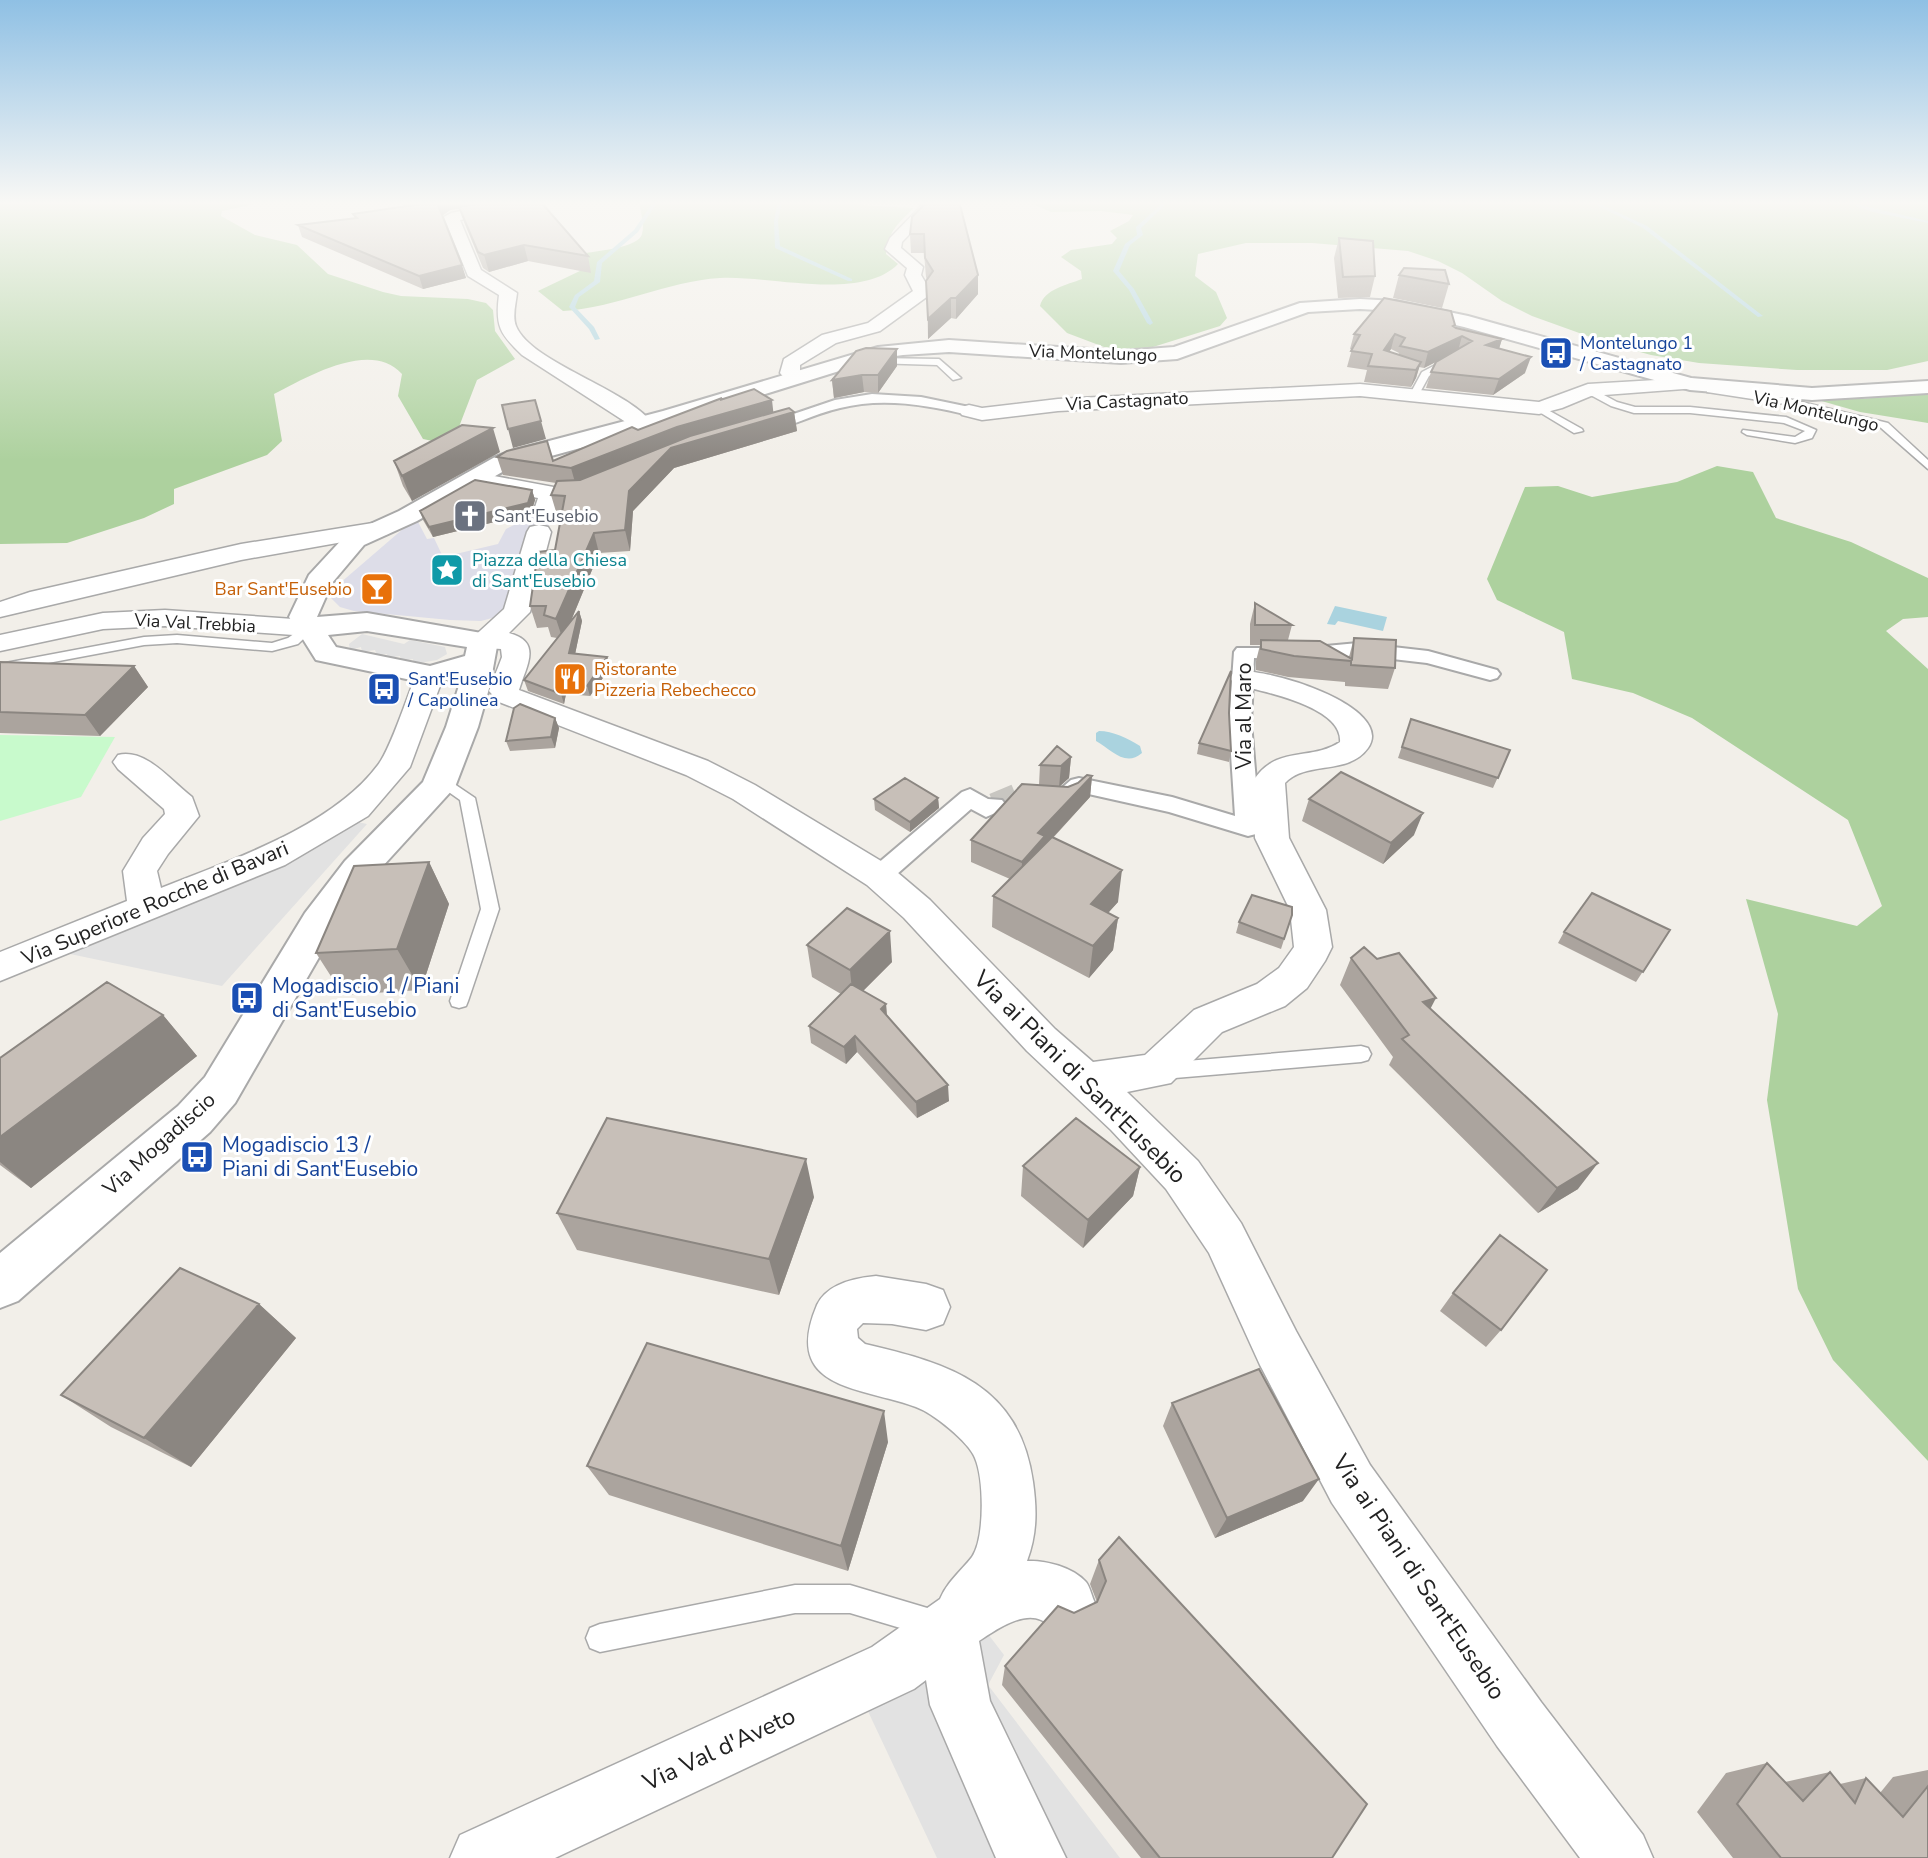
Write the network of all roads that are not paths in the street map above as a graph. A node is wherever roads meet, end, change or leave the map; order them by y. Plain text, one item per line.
1 (499, 288) edge
2 (920, 288) edge
3 (1460, 356) edge
4 (856, 360) junction
5 (1412, 371) edge
6 (1425, 374) junction
7 (795, 378) junction
8 (956, 378) dead end
9 (1690, 384) junction
10 (1928, 387) edge
11 (1588, 390) junction
12 (1414, 396) junction
13 (1539, 408) junction
14 (969, 411) joint
15 (642, 424) junction
16 (1578, 431) dead end
17 (1747, 432) dead end
18 (745, 435) edge
19 (1928, 466) edge
20 (473, 479) junction
21 (379, 529) junction
22 (315, 594) junction
23 (3, 610) dead end
24 (368, 622) junction
25 (308, 628) junction
26 (0, 643) edge
27 (480, 658) junction
28 (0, 668) edge
29 (1490, 674) dead end
30 (430, 675) junction
31 (1244, 678) junction
32 (129, 762) dead end
33 (441, 780) junction
34 (1041, 796) tunnel mouth
35 (994, 805) tunnel mouth
36 (879, 876) junction
37 (146, 907) junction
38 (0, 967) edge
39 (459, 1001) dead end
40 (1361, 1054) dead end
41 (1156, 1071) junction
42 (1086, 1080) junction
43 (0, 1284) edge
44 (926, 1307) dead end
45 (1066, 1603) dead end
46 (948, 1628) junction
47 (600, 1638) dead end
48 (483, 1858) edge
49 (1033, 1858) edge
50 (1620, 1858) edge

1 - 15 street
2 - 7 street
3 - 6 lane
4 - 7 street, Via Montelungo
4 - 8 lane, Via Montelungo
4 - 9 street, Via Montelungo
5 - 6 lane
6 - 12 lane
7 - 15 street, Via Montelungo
9 - 10 street, Via Montelungo
9 - 11 street, Via Castagnato
9 - 19 lane, Via Montelungo
11 - 13 street, Via Castagnato
11 - 17 lane
12 - 13 street, Via Castagnato
12 - 14 street, Via Castagnato
13 - 16 lane
14 - 18 street, Via Castagnato
15 - 20 street, Via Montelungo
20 - 21 street
20 - 27 street
21 - 22 street
21 - 23 street
22 - 24 street
22 - 25 street
24 - 25 street
24 - 27 street
25 - 26 street, Via Val Trebbia
25 - 28 lane
25 - 30 street
27 - 30 street
27 - 33 street, Via Mogadiscio
27 - 36 street, Via ai Piani di Sant'Eusebio
29 - 31 street, Via al Maro
30 - 37 street, Via Superiore Rocche di Bavari
31 - 34 street, Via al Maro
31 - 41 street
32 - 37 street
33 - 39 lane
33 - 43 street, Via Mogadiscio
35 - 36 street
36 - 42 street, Via ai Piani di Sant'Eusebio
37 - 38 street, Via Superiore Rocche di Bavari
40 - 41 lane
41 - 42 street
42 - 50 street, Via ai Piani di Sant'Eusebio
44 - 46 street, Via Val d'Aveto
45 - 46 street, Via Val d'Aveto
46 - 47 lane
46 - 48 street, Via Val d'Aveto
46 - 49 street

